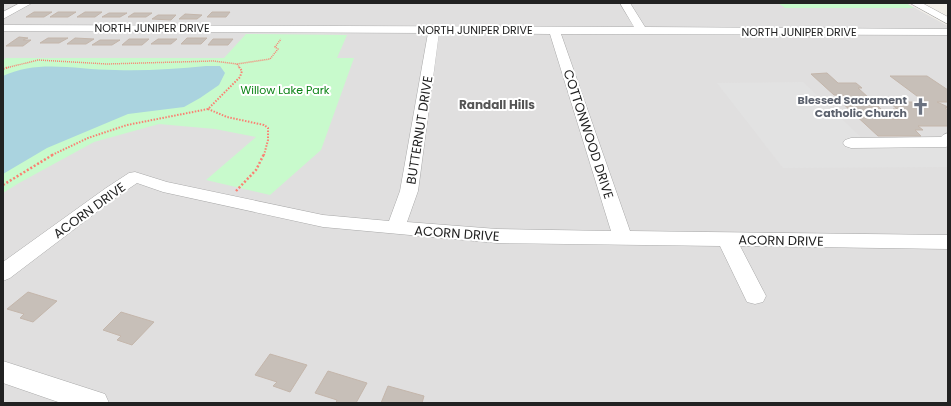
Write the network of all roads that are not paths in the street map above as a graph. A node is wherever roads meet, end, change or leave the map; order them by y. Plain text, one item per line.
1 (27, 3) edge
2 (625, 3) edge
3 (915, 3) edge
4 (933, 3) edge
5 (948, 11) edge
6 (3, 16) edge
7 (948, 21) edge
8 (3, 28) edge
9 (434, 30) junction
10 (555, 31) junction
11 (642, 31) junction
12 (948, 32) edge
13 (948, 138) edge
14 (851, 143) dead end
15 (396, 228) junction
16 (623, 238) junction
17 (728, 239) junction
18 (948, 242) edge
19 (3, 273) edge
20 (755, 296) dead end
21 (3, 372) edge
22 (96, 403) edge

1 - 6 street
2 - 11 street
3 - 7 street
4 - 5 street
8 - 9 street, NORTH JUNIPER DRIVE
9 - 10 street, NORTH JUNIPER DRIVE
9 - 15 street, BUTTERNUT DRIVE
10 - 11 street, NORTH JUNIPER DRIVE
10 - 16 street, COTTONWOOD DRIVE
11 - 12 street, NORTH JUNIPER DRIVE
13 - 14 street
15 - 16 street, ACORN DRIVE
15 - 19 street, ACORN DRIVE
16 - 17 street, ACORN DRIVE
17 - 18 street, ACORN DRIVE
17 - 20 street
21 - 22 street

